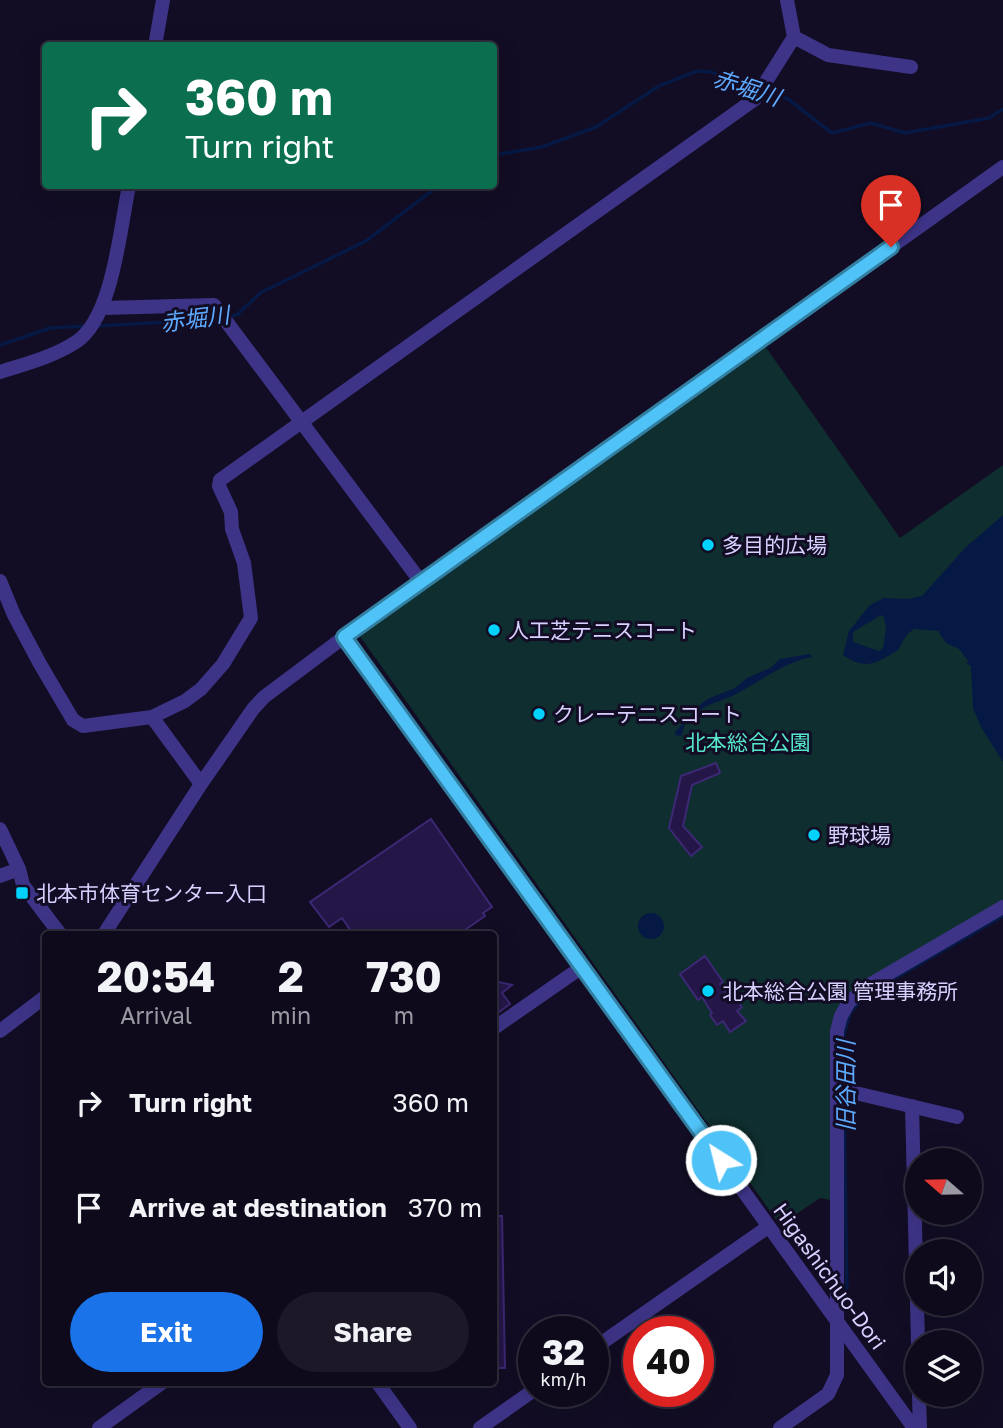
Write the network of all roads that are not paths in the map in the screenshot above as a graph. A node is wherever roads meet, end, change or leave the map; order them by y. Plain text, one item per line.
1 (163, 0) edge
2 (787, 0) edge
3 (794, 37) junction
4 (156, 42) edge
5 (911, 67) dead end
6 (1003, 167) edge
7 (128, 189) edge
8 (103, 308) junction
9 (0, 372) edge
10 (301, 422) junction
11 (0, 581) edge
12 (421, 582) junction
13 (344, 637) junction
14 (152, 717) junction
15 (201, 784) junction
16 (0, 829) edge
17 (19, 869) junction
18 (0, 876) edge
19 (1003, 908) edge
20 (58, 931) edge
21 (106, 931) edge
22 (582, 967) junction
23 (42, 999) edge
24 (497, 1026) edge
25 (0, 1031) edge
26 (837, 1091) junction
27 (912, 1105) junction
28 (957, 1117) dead end
29 (768, 1227) junction
30 (838, 1323) junction
31 (918, 1330) edge
32 (609, 1338) edge
33 (157, 1386) edge
34 (380, 1386) edge
35 (518, 1401) edge
36 (919, 1407) edge
37 (99, 1428) edge
38 (410, 1428) edge
39 (480, 1428) edge
40 (779, 1428) edge
41 (914, 1428) edge
42 (920, 1428) edge

1 - 4 street
2 - 3 street
3 - 5 street
3 - 10 street
6 - 12 street
7 - 8 street
8 - 9 street
8 - 10 street
10 - 12 street
10 - 14 street
11 - 14 street
12 - 13 street
13 - 15 street
13 - 22 street, Higashichuo-Dori
14 - 15 street
15 - 21 street
16 - 17 street
17 - 18 street
17 - 20 street
19 - 26 street
22 - 24 street
22 - 29 street, Higashichuo-Dori
23 - 25 street
26 - 27 street
26 - 30 street
27 - 28 street
27 - 31 street
29 - 30 street, Higashichuo-Dori
29 - 32 street
30 - 40 street
30 - 41 street, Higashichuo-Dori
33 - 37 street
34 - 38 street
35 - 39 street
36 - 42 street

